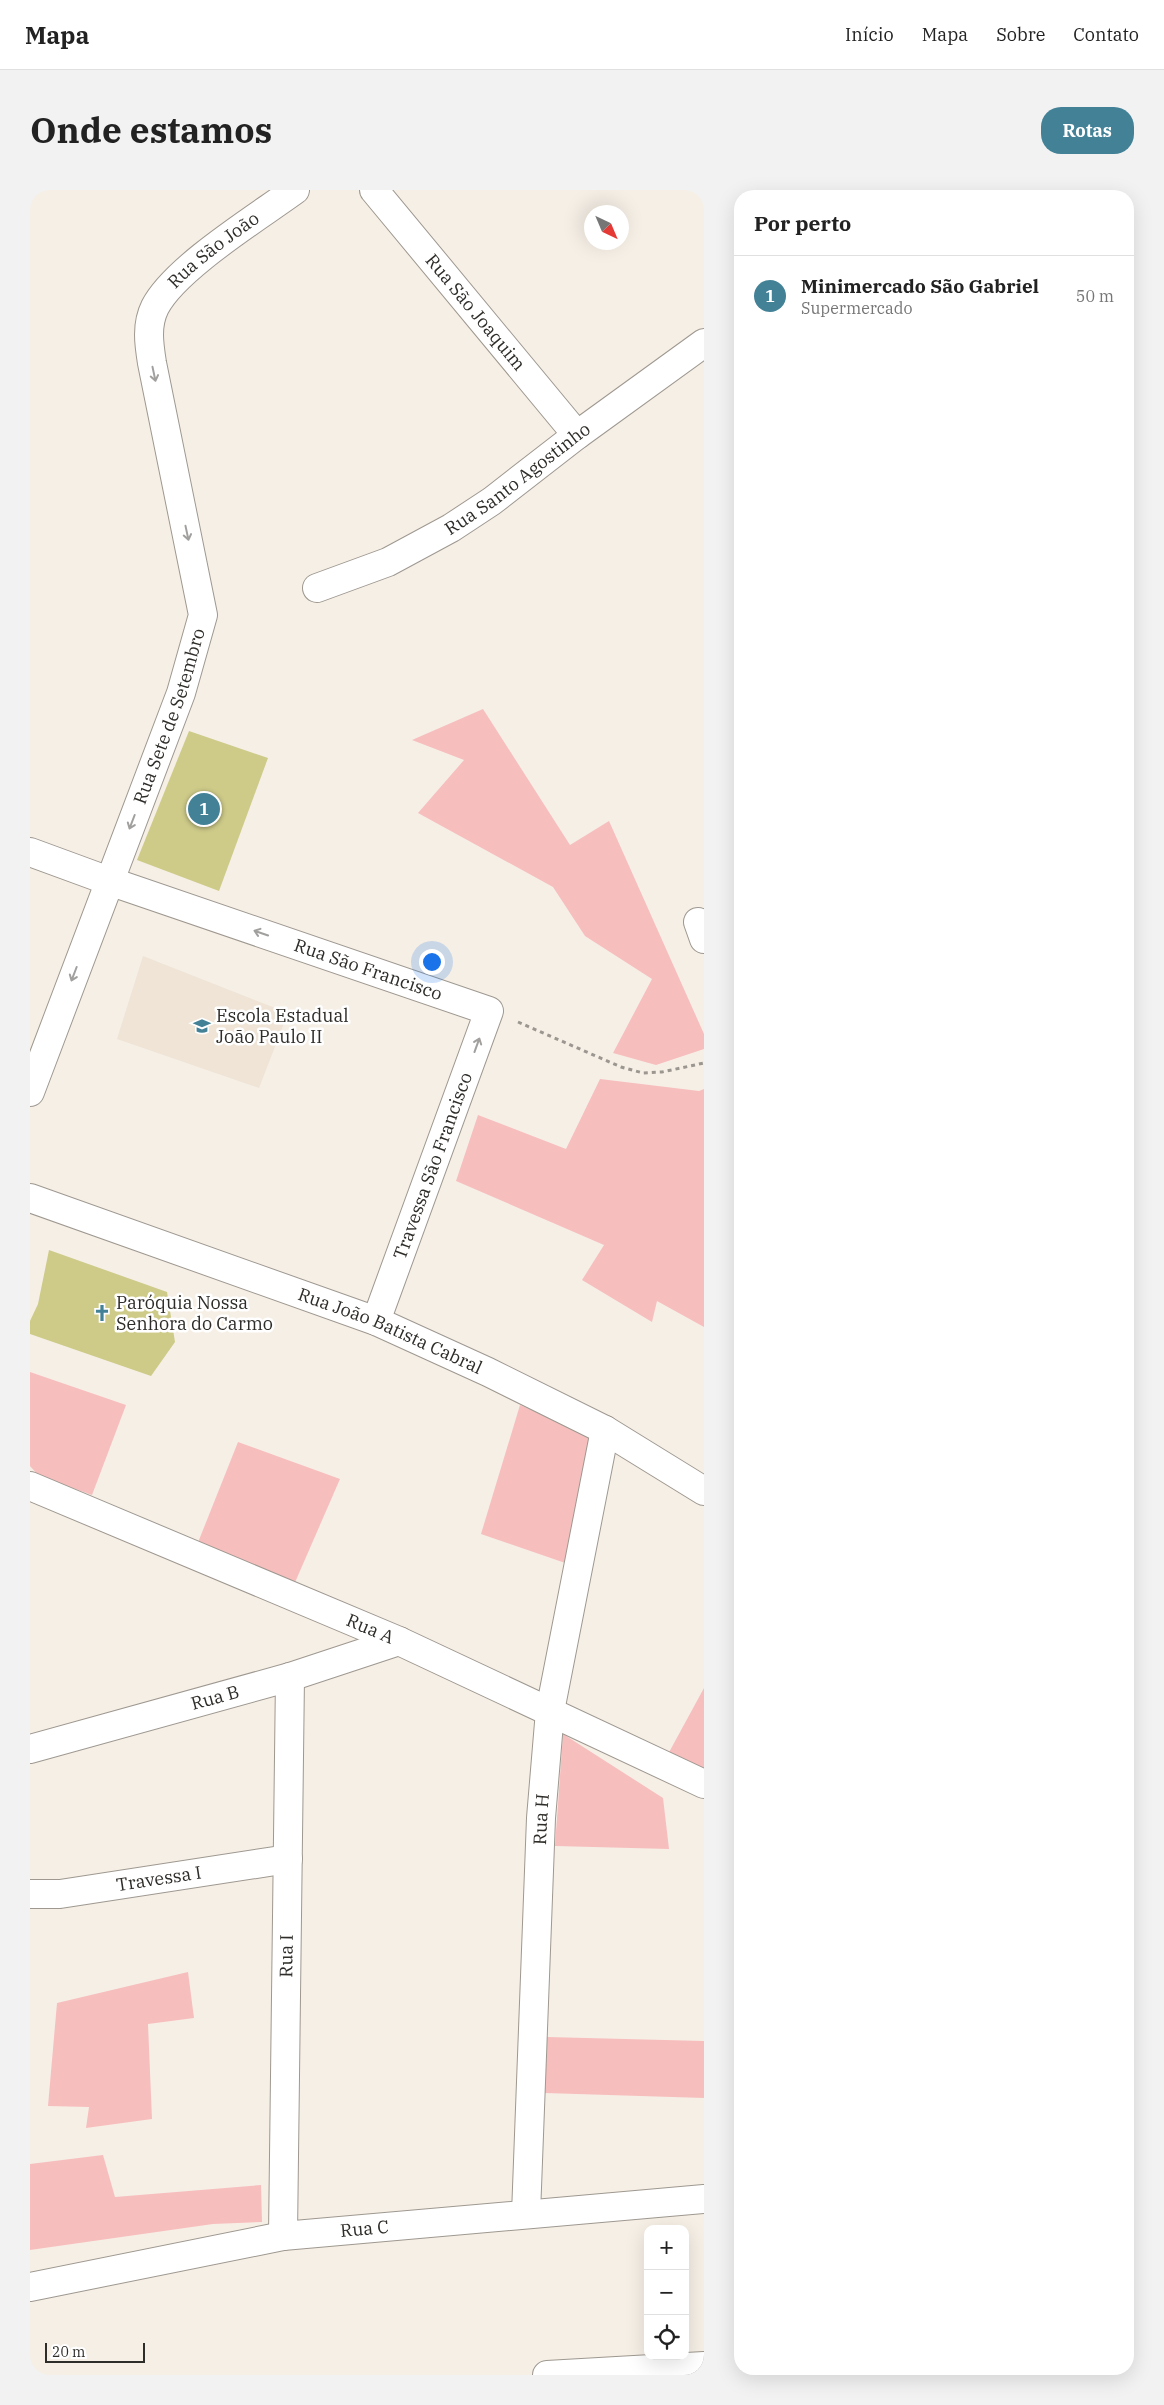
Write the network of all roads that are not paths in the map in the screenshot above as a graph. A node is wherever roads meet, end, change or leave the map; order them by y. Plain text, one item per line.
1 (295, 190) edge
2 (374, 190) edge
3 (149, 326) joint
4 (704, 343) edge
5 (577, 435) junction
6 (318, 588) dead end
7 (30, 852) edge
8 (109, 881) junction
9 (489, 1011) joint
10 (30, 1092) edge
11 (30, 1198) edge
12 (376, 1321) junction
13 (605, 1430) junction
14 (30, 1486) edge
15 (704, 1491) edge
16 (400, 1641) junction
17 (290, 1677) junction
18 (550, 1711) junction
19 (30, 1749) edge
20 (704, 1784) edge
21 (288, 1859) junction
22 (30, 1894) edge
23 (704, 2199) edge
24 (526, 2214) junction
25 (283, 2236) junction
26 (30, 2287) edge
27 (690, 2370) edge
28 (547, 2375) edge

1 - 3 street, Rua São João
2 - 5 street, Rua São Joaquim
3 -> 8 street, Rua Sete de Setembro
4 - 5 street, Rua Santo Agostinho
5 - 6 street, Rua Santo Agostinho
7 - 8 street, Rua São Francisco
9 -> 8 street, Rua São Francisco
8 -> 10 street, Rua Sete de Setembro
12 -> 9 street, Travessa São Francisco
11 - 12 street, Rua João Batista Cabral
12 - 13 street, Rua João Batista Cabral
13 - 15 street, Rua João Batista Cabral
13 - 18 street, Rua H
14 - 16 street, Rua A
16 - 17 street, Rua B
16 - 18 street, Rua A
17 - 19 street, Rua B
17 - 21 street, Rua I
18 - 20 street, Rua A
18 - 24 street, Rua H
21 - 22 street, Travessa I
21 - 25 street, Rua I
23 - 24 street, Rua C
24 - 25 street, Rua C
25 - 26 street, Rua C
27 - 28 street

